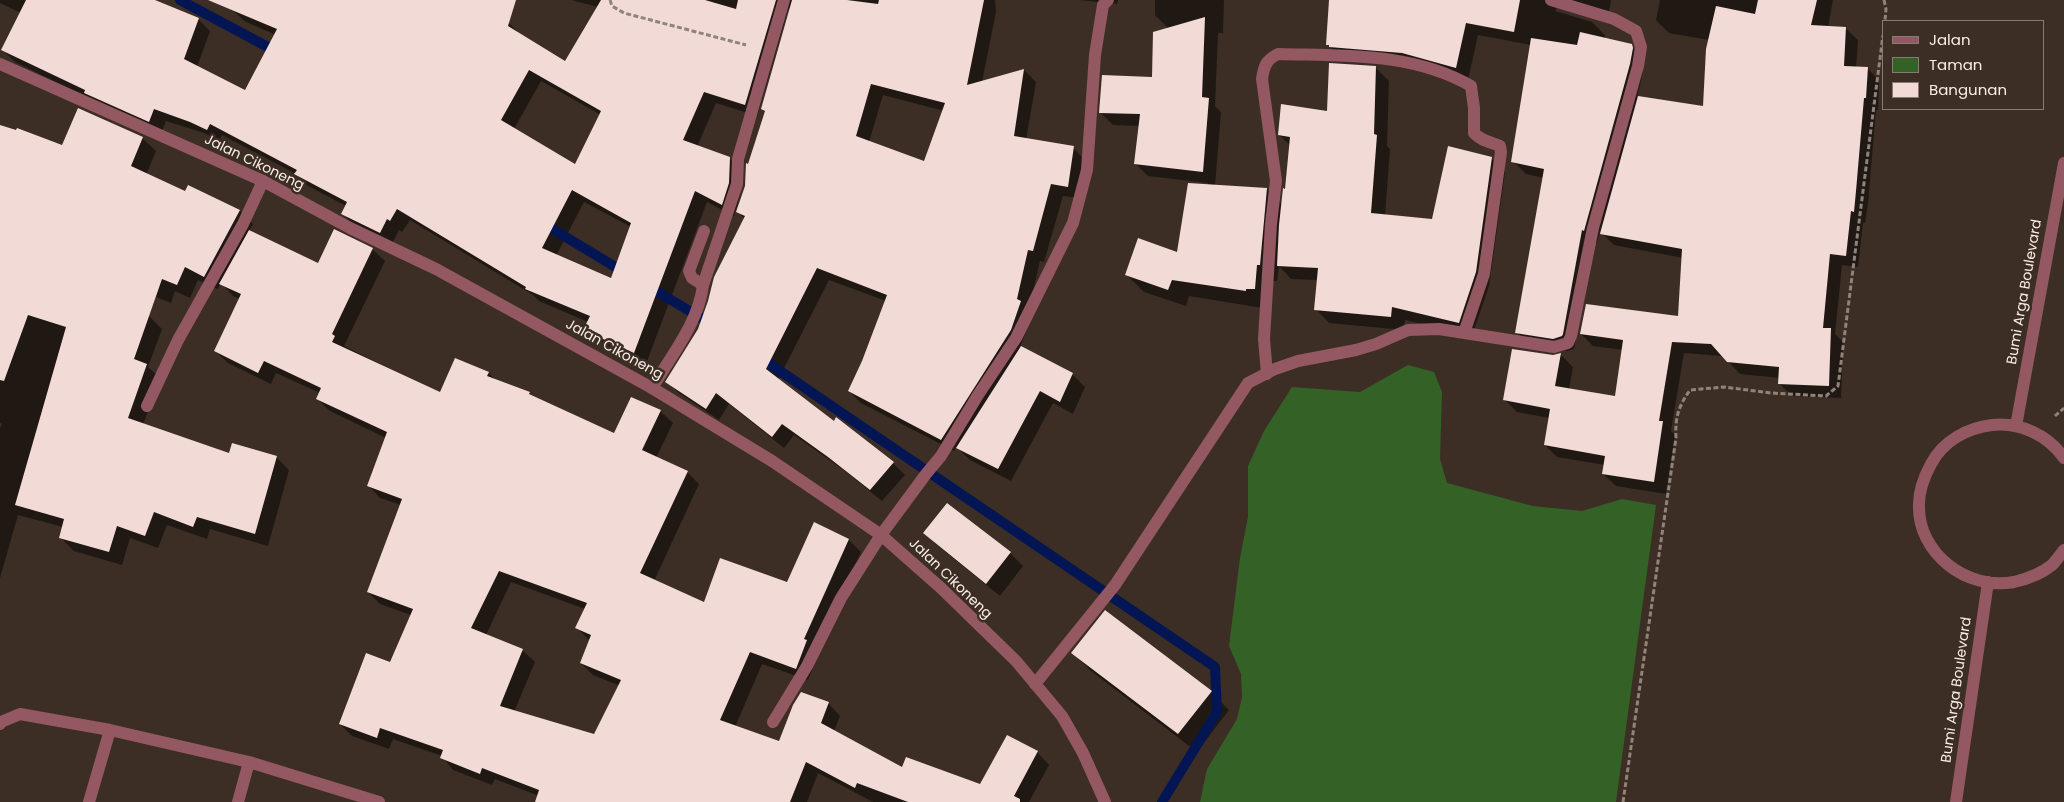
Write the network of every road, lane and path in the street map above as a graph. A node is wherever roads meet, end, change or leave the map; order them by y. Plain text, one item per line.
1 (610, 0) edge
2 (784, 0) edge
3 (1108, 0) edge
4 (1551, 0) edge
5 (1884, 0) edge
6 (1885, 20) edge
7 (1882, 43) edge
8 (769, 51) junction
9 (0, 64) edge
10 (2064, 162) edge
11 (263, 181) junction
12 (704, 231) dead end
13 (703, 285) junction
14 (1464, 333) junction
15 (1266, 374) junction
16 (652, 388) junction
17 (147, 406) dead end
18 (2016, 426) junction
19 (2064, 458) edge
20 (881, 535) junction
21 (2064, 550) edge
22 (1988, 582) junction
23 (1035, 684) junction
24 (773, 722) dead end
25 (0, 724) edge
26 (110, 730) junction
27 (249, 762) junction
28 (374, 801) edge
29 (90, 802) edge
30 (238, 802) edge
31 (1105, 802) edge
32 (1623, 802) edge
33 (1956, 802) edge

1 - 8 path
2 - 8 street
3 - 20 street
4 - 14 street
5 - 6 path
7 - 32 path
8 - 13 street
9 - 11 street, Jalan Cikoneng
10 - 18 street, Bumi Arga Boulevard
11 - 16 street, Jalan Cikoneng
11 - 17 street
12 - 13 street
13 - 16 street
14 - 15 street
14 - 15 street
15 - 23 street
16 - 20 street, Jalan Cikoneng
18 - 19 street
18 - 22 street
20 - 23 street, Jalan Cikoneng
20 - 24 street
21 - 22 street
22 - 33 street, Bumi Arga Boulevard
23 - 31 street, Jalan Cikoneng
25 - 26 street
26 - 27 street
26 - 29 street
27 - 28 street
27 - 30 street

